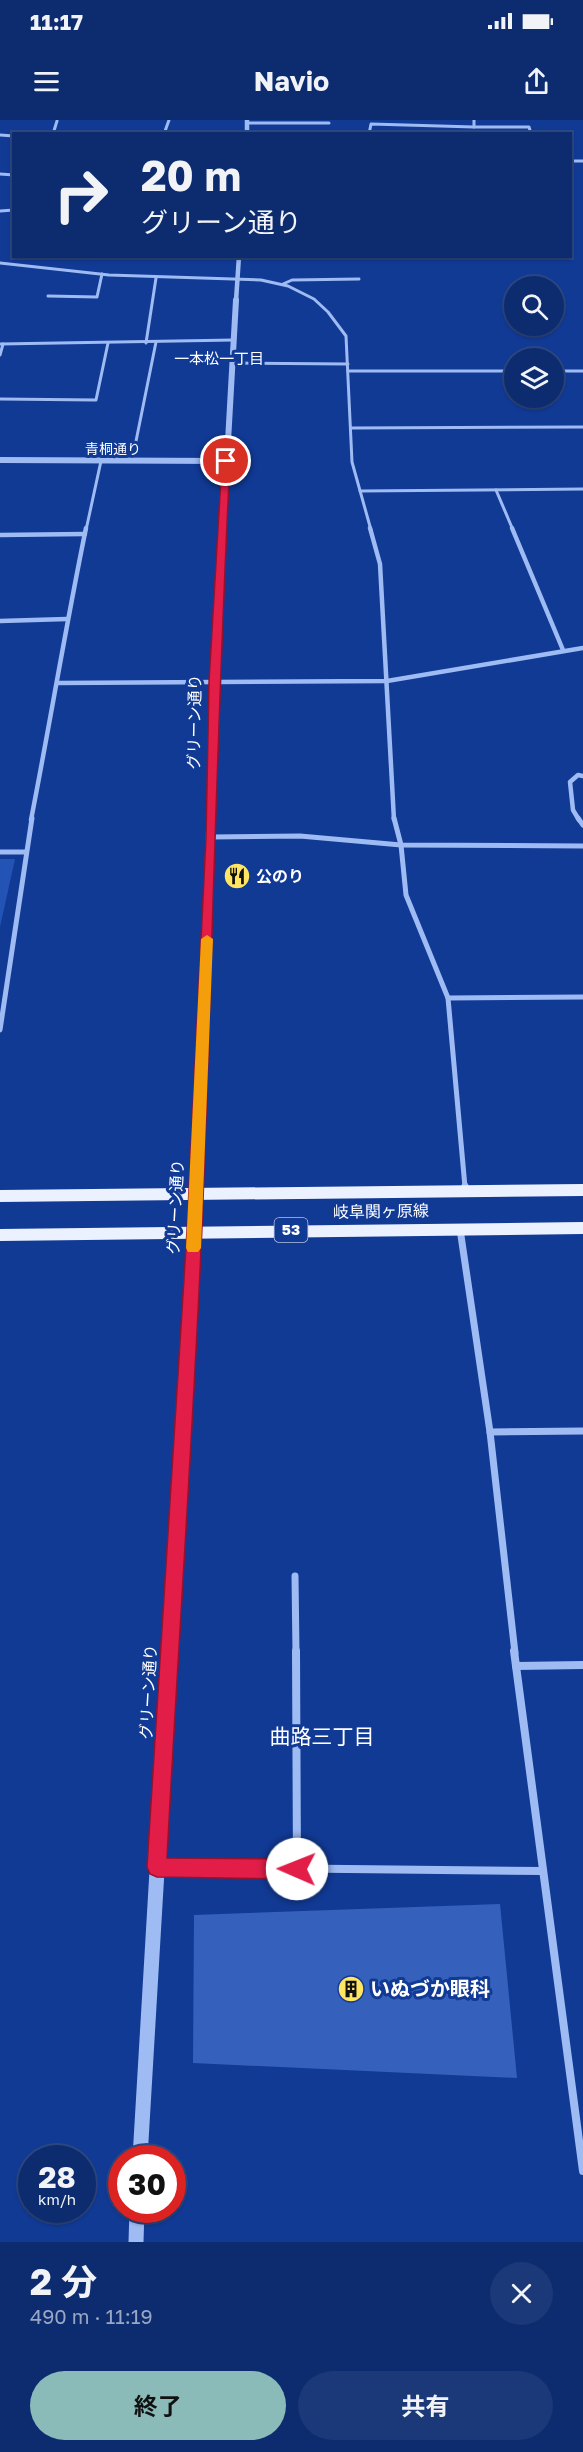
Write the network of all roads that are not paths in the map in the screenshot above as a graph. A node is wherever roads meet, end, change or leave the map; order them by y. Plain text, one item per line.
1 (474, 120) edge
2 (57, 122) dead end
3 (247, 122) edge
4 (329, 123) dead end
5 (474, 127) junction
6 (54, 132) edge
7 (369, 132) edge
8 (530, 132) edge
9 (240, 258) edge
10 (0, 263) edge
11 (102, 274) junction
12 (156, 278) junction
13 (238, 279) junction
14 (359, 279) dead end
15 (282, 285) junction
16 (48, 296) dead end
17 (234, 340) junction
18 (156, 342) junction
19 (108, 343) junction
20 (146, 343) junction
21 (2, 344) edge
22 (0, 355) edge
23 (233, 363) junction
24 (348, 364) junction
25 (348, 371) junction
26 (504, 371) edge
27 (564, 371) edge
28 (583, 371) edge
29 (0, 399) edge
30 (583, 427) edge
31 (351, 428) junction
32 (0, 460) edge
33 (101, 460) junction
34 (132, 461) junction
35 (226, 461) junction
36 (583, 489) edge
37 (496, 490) junction
38 (360, 491) junction
39 (0, 534) edge
40 (85, 534) junction
41 (66, 620) junction
42 (0, 621) edge
43 (583, 648) edge
44 (563, 650) junction
45 (387, 681) junction
46 (214, 682) junction
47 (58, 683) junction
48 (583, 776) edge
49 (583, 825) edge
50 (211, 837) junction
51 (401, 845) junction
52 (583, 846) edge
53 (0, 852) edge
54 (25, 852) junction
55 (583, 997) edge
56 (448, 998) junction
57 (0, 1030) edge
58 (465, 1190) junction
59 (583, 1190) edge
60 (196, 1192) junction
61 (0, 1196) edge
62 (460, 1228) junction
63 (583, 1228) edge
64 (194, 1231) junction
65 (0, 1235) edge
66 (583, 1431) edge
67 (490, 1432) junction
68 (296, 1576) dead end
69 (583, 1665) edge
70 (516, 1666) junction
71 (157, 1867) junction
72 (297, 1869) junction
73 (543, 1870) junction
74 (141, 2145) edge
75 (583, 2171) edge
76 (137, 2223) edge
77 (136, 2242) edge

1 - 5 street
2 - 6 street
3 - 4 street
5 - 7 street
5 - 8 street
9 - 13 street, グリーン通り
10 - 11 street
11 - 12 street
11 - 16 street
12 - 13 street
12 - 20 street
13 - 15 street
13 - 17 street, グリーン通り
14 - 15 street
15 - 24 street
17 - 18 street
17 - 23 street, グリーン通り
18 - 20 street
18 - 34 street
19 - 20 street
19 - 21 street
19 - 29 street
21 - 22 street
23 - 24 street
23 - 35 street, グリーン通り
24 - 25 street
25 - 26 street
25 - 31 street
27 - 28 street
30 - 31 street
31 - 38 street
32 - 33 street, 青桐通り
33 - 34 street, 青桐通り
33 - 40 street
34 - 35 street, 青桐通り
35 - 46 street, グリーン通り
36 - 37 street
37 - 38 street
37 - 44 street
38 - 45 street
39 - 40 street
40 - 41 street
41 - 42 street
41 - 47 street
43 - 44 street
44 - 45 street
45 - 46 street
45 - 51 street
46 - 47 street
46 - 50 street, グリーン通り
47 - 54 street
48 - 49 street
50 - 51 street
50 - 60 street, グリーン通り
51 - 52 street
51 - 56 street
53 - 54 street
54 - 57 street
55 - 56 street
56 - 58 street
58 - 59 main road, 岐阜関ヶ原線
58 - 60 main road, 岐阜関ヶ原線
60 - 61 main road, 岐阜関ヶ原線
60 - 64 street, グリーン通り
62 - 63 main road, 岐阜関ヶ原線 / 53
62 - 64 main road, 岐阜関ヶ原線 / 53
62 - 67 street
64 - 65 main road, 岐阜関ヶ原線 / 53
64 - 71 street, グリーン通り
66 - 67 street
67 - 70 street
68 - 72 street
69 - 70 street
70 - 73 street
71 - 72 street
71 - 74 street, グリーン通り
72 - 73 street
73 - 75 street
76 - 77 street

